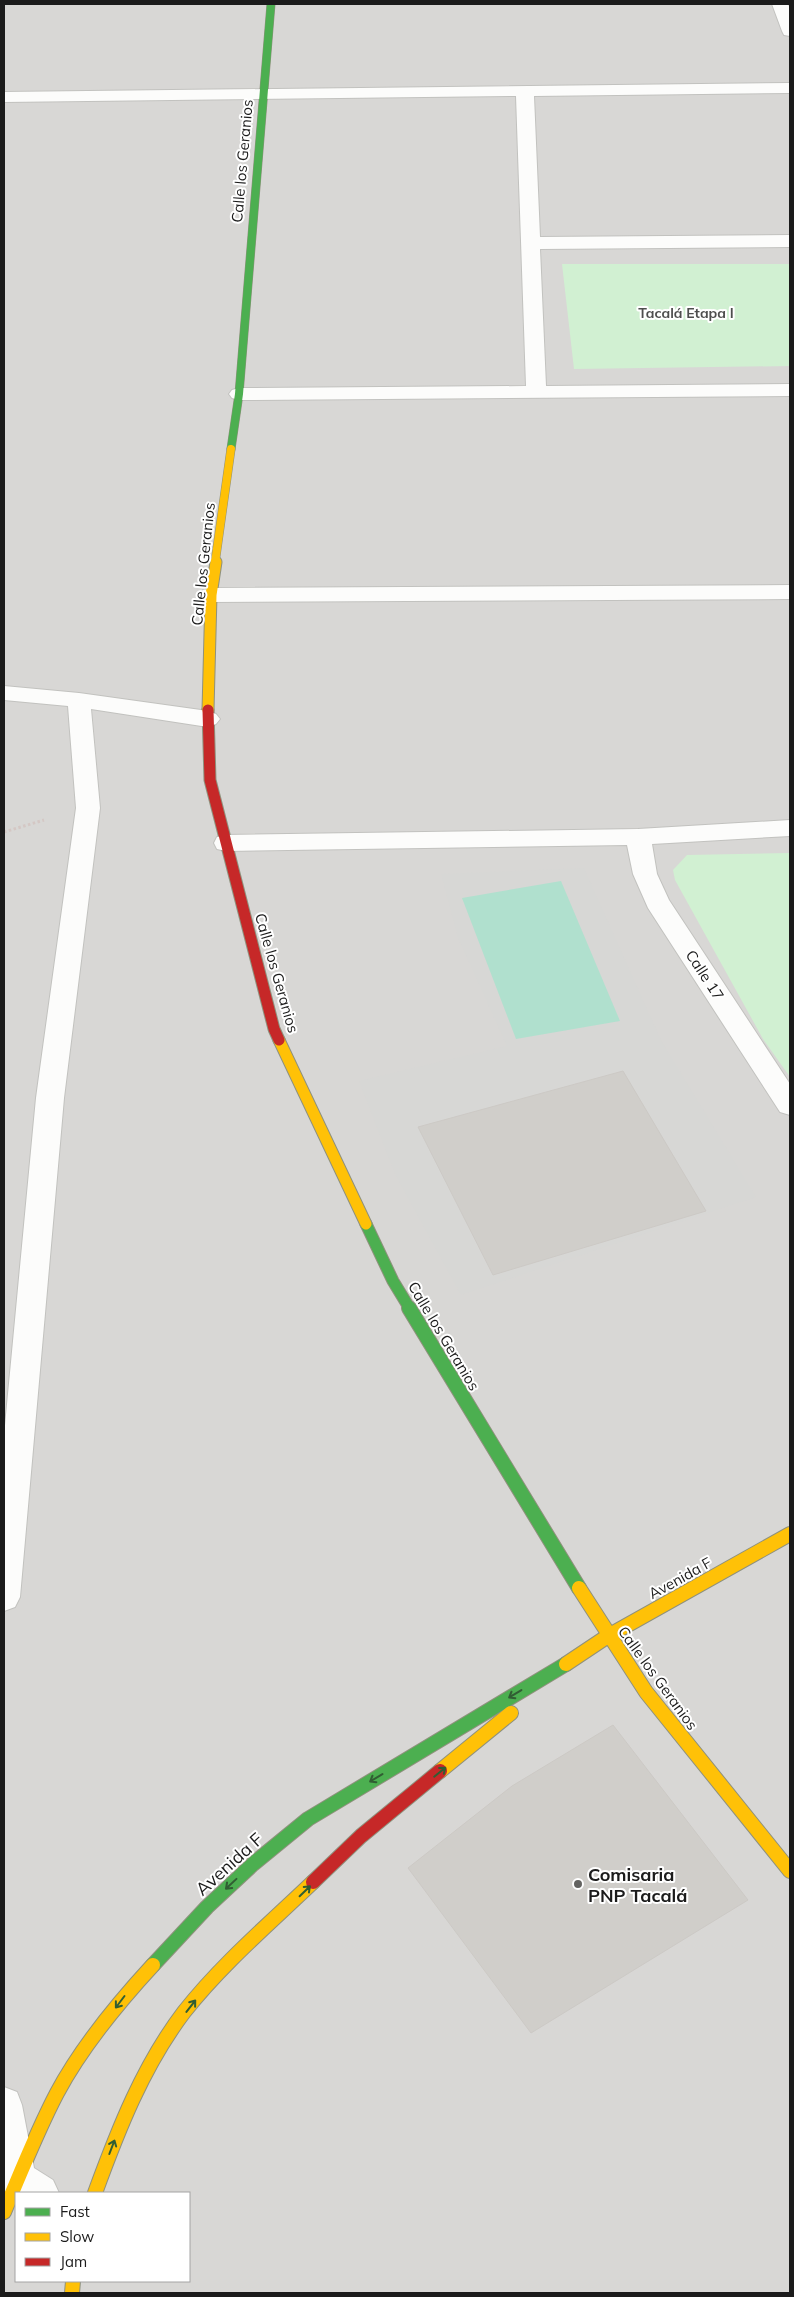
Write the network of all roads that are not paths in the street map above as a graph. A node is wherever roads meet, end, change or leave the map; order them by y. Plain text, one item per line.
1 (271, 4) edge
2 (780, 4) edge
3 (790, 31) edge
4 (790, 88) edge
5 (262, 91) junction
6 (525, 92) junction
7 (4, 97) edge
8 (790, 241) edge
9 (530, 243) junction
10 (790, 390) edge
11 (536, 392) junction
12 (238, 394) junction
13 (790, 592) edge
14 (212, 595) junction
15 (4, 693) edge
16 (79, 700) junction
17 (208, 719) junction
18 (790, 828) edge
19 (638, 837) junction
20 (226, 843) junction
21 (790, 1105) edge
22 (790, 1534) edge
23 (4, 1597) edge
24 (608, 1636) junction
25 (586, 1651) junction
26 (790, 1871) edge
27 (4, 2105) edge
28 (29, 2186) edge
29 (95, 2192) edge
30 (15, 2201) edge
31 (4, 2212) edge

1 - 5 street, Calle los Geranios
2 - 3 street
4 - 6 street
5 - 6 street
5 - 7 street
5 - 12 street, Calle los Geranios
6 - 9 street
8 - 9 street
9 - 11 street
10 - 11 street
11 - 12 street
12 - 14 street, Calle los Geranios
13 - 14 street
14 - 17 street, Calle los Geranios
15 - 16 street
16 - 17 street
16 - 23 street
17 - 20 street, Calle los Geranios
18 - 19 street
19 - 20 street
19 - 21 street, Calle 17
20 - 24 street, Calle los Geranios
22 - 24 street, Avenida F
24 - 25 street, Avenida F
24 - 26 street, Calle los Geranios
25 -> 28 street, Avenida F
29 -> 25 street, Avenida F
27 - 28 street
30 - 31 street, Avenida F

